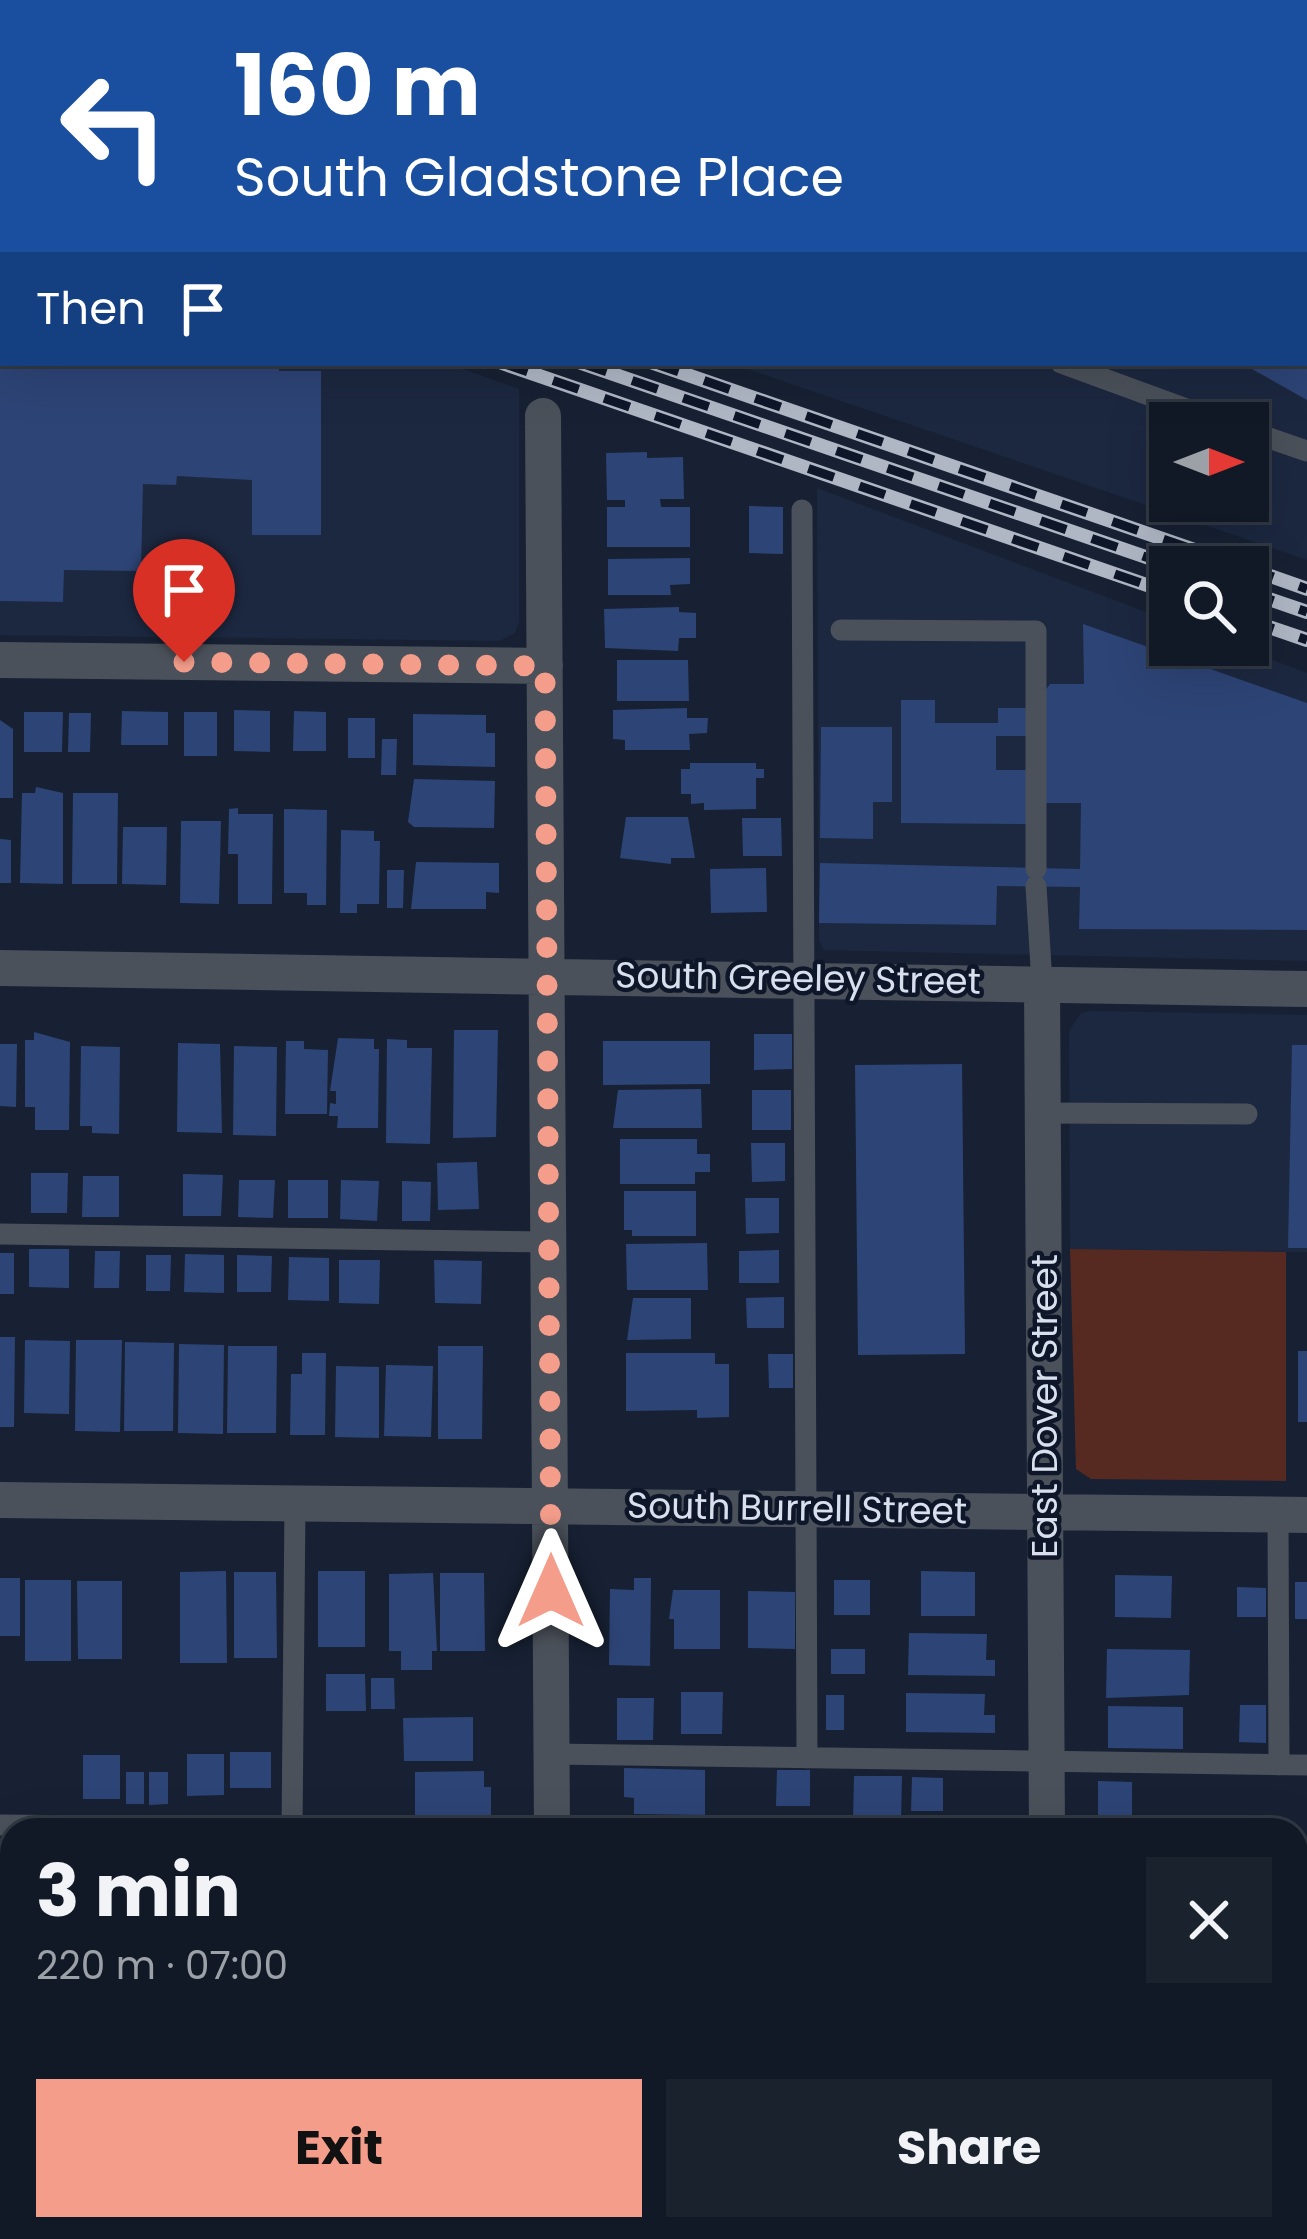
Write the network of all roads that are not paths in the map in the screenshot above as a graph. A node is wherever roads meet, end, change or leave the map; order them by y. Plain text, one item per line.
1 (1069, 366) edge
2 (1168, 402) edge
3 (543, 416) dead end
4 (1269, 438) edge
5 (1307, 451) edge
6 (802, 510) dead end
7 (841, 630) dead end
8 (0, 660) edge
9 (545, 666) junction
10 (0, 968) edge
11 (547, 974) junction
12 (807, 978) junction
13 (1042, 983) junction
14 (1307, 989) edge
15 (1042, 1113) junction
16 (1247, 1114) dead end
17 (0, 1234) edge
18 (549, 1242) junction
19 (0, 1500) edge
20 (295, 1503) junction
21 (550, 1505) junction
22 (808, 1508) junction
23 (1045, 1510) junction
24 (1292, 1515) edge
25 (552, 1754) junction
26 (807, 1758) junction
27 (1046, 1761) junction
28 (1280, 1765) junction
29 (1307, 1765) edge
30 (292, 1818) edge
31 (552, 1818) edge
32 (1047, 1818) edge

1 - 2 lane
3 - 9 street
4 - 5 lane
6 - 12 lane
7 - 13 lane
8 - 9 street
9 - 11 street
10 - 11 street, South Greeley Street
11 - 12 street, South Greeley Street
11 - 18 street
12 - 13 street, South Greeley Street
12 - 22 lane
13 - 14 street, South Greeley Street
13 - 15 street, East Dover Street
15 - 16 lane
15 - 23 street, East Dover Street
17 - 18 lane
18 - 21 street
19 - 20 street, South Burrell Street
20 - 21 street, South Burrell Street
20 - 30 lane
21 - 22 street, South Burrell Street
21 - 25 street
22 - 23 street, South Burrell Street
22 - 26 lane
23 - 24 street, South Burrell Street
23 - 27 street, East Dover Street
24 - 28 lane
25 - 26 lane
25 - 31 street
26 - 27 lane
27 - 28 lane
27 - 32 street, East Dover Street
28 - 29 lane

